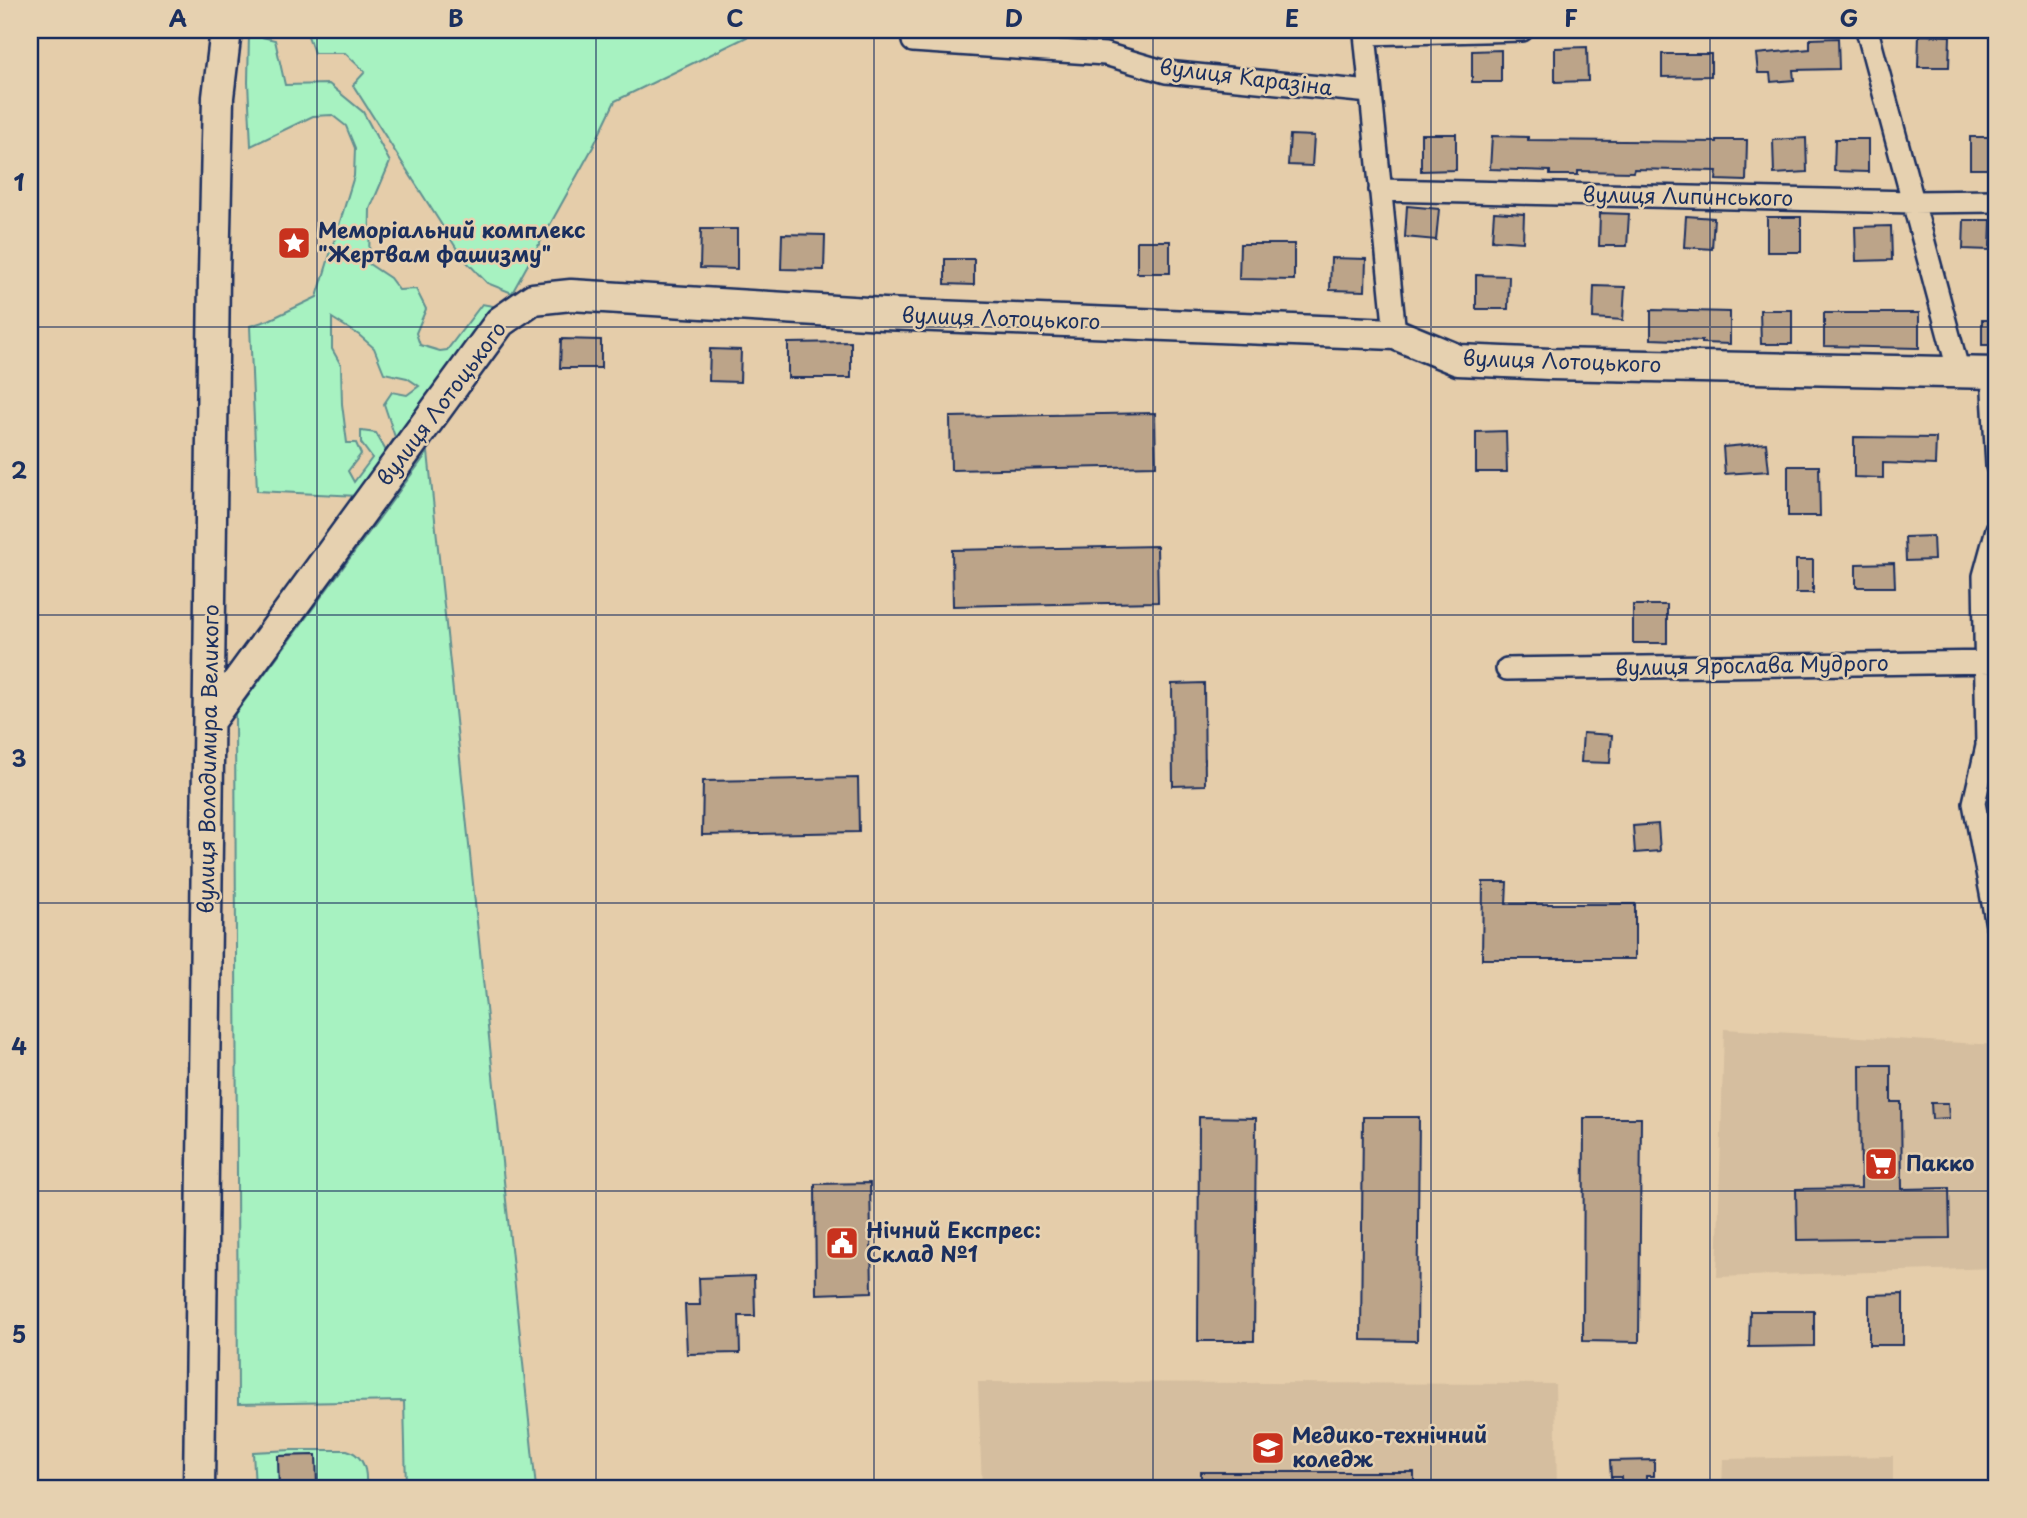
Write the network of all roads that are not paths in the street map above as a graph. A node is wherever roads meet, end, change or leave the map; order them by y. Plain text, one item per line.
1 (226, 30) edge
2 (1522, 30) edge
3 (1867, 30) edge
4 (1364, 32) edge
5 (913, 41) dead end
6 (1370, 92) junction
7 (1380, 190) junction
8 (1997, 201) edge
9 (1913, 202) junction
10 (1395, 334) junction
11 (1959, 373) junction
12 (1995, 373) edge
13 (1997, 466) edge
14 (1997, 529) edge
15 (1991, 662) edge
16 (1507, 669) dead end
17 (209, 721) junction
18 (1997, 925) edge
19 (199, 1488) edge

1 - 17 street, вулиця Володимира Великого
2 - 4 street
3 - 9 street
4 - 6 street
5 - 6 street, вулиця Каразіна
6 - 7 street
7 - 9 street, вулиця Липинського
7 - 10 street
8 - 9 street, вулиця Липинського
9 - 11 street
10 - 11 street, вулиця Лотоцького
10 - 17 street, вулиця Лотоцького
11 - 12 street, вулиця Лотоцького
12 - 13 street
14 - 15 street
15 - 16 street, вулиця Ярослава Мудрого
15 - 18 street
17 - 19 street, вулиця Володимира Великого

